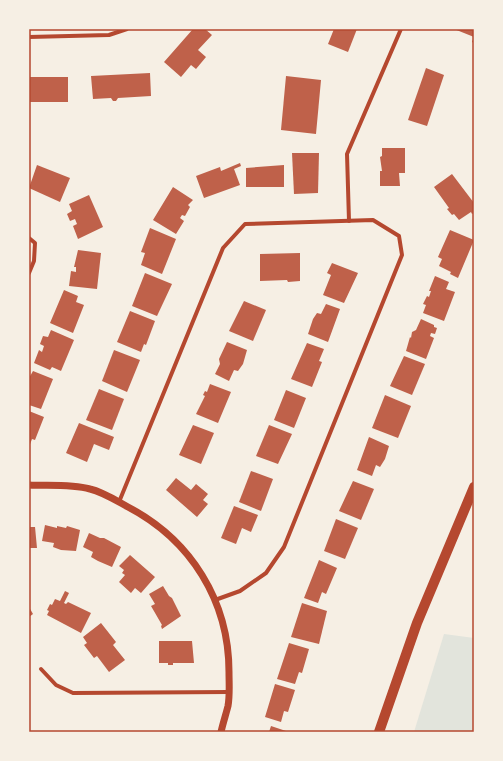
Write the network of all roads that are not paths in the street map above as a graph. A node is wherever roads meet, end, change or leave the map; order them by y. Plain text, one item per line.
1 (127, 29) edge
2 (401, 29) edge
3 (29, 37) edge
4 (348, 221) junction
5 (29, 238) edge
6 (29, 273) edge
7 (29, 484) edge
8 (474, 487) edge
9 (119, 502) junction
10 (215, 600) junction
11 (41, 669) dead end
12 (229, 692) junction
13 (221, 732) edge
14 (379, 732) edge

1 - 3 street
2 - 4 street
4 - 9 street
4 - 10 street
5 - 6 street
7 - 9 street
8 - 14 main road
9 - 10 street
10 - 12 street
11 - 12 street
12 - 13 street

